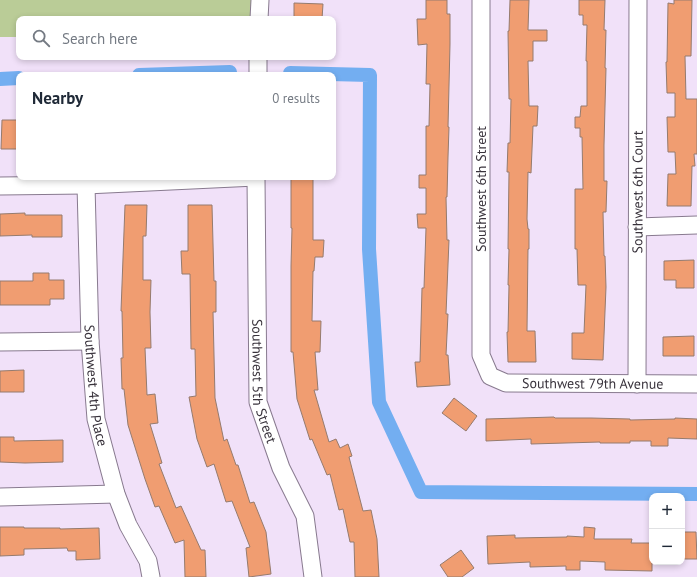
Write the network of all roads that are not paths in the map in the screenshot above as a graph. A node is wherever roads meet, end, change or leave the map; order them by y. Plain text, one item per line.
1 (260, 0) edge
2 (481, 0) edge
3 (638, 0) edge
4 (259, 16) edge
5 (258, 60) edge
6 (258, 72) edge
7 (192, 180) edge
8 (256, 180) edge
9 (86, 185) junction
10 (0, 186) edge
11 (697, 225) edge
12 (637, 227) junction
13 (90, 341) junction
14 (0, 342) edge
15 (490, 376) joint
16 (636, 384) junction
17 (697, 384) edge
18 (116, 494) junction
19 (0, 497) edge
20 (151, 577) edge
21 (312, 577) edge

1 - 4 street
2 - 15 street, Southwest 6th Street
3 - 12 street, Southwest 6th Court
5 - 6 street
7 - 9 street
8 - 21 street, Southwest 5th Street
9 - 10 street
9 - 13 street, Southwest 4th Place
11 - 12 street
12 - 16 street, Southwest 6th Court
13 - 14 street
13 - 18 street, Southwest 4th Place
15 - 16 street, Southwest 79th Avenue
16 - 17 street, Southwest 79th Avenue
18 - 19 street
18 - 20 street, Southwest 4th Place

